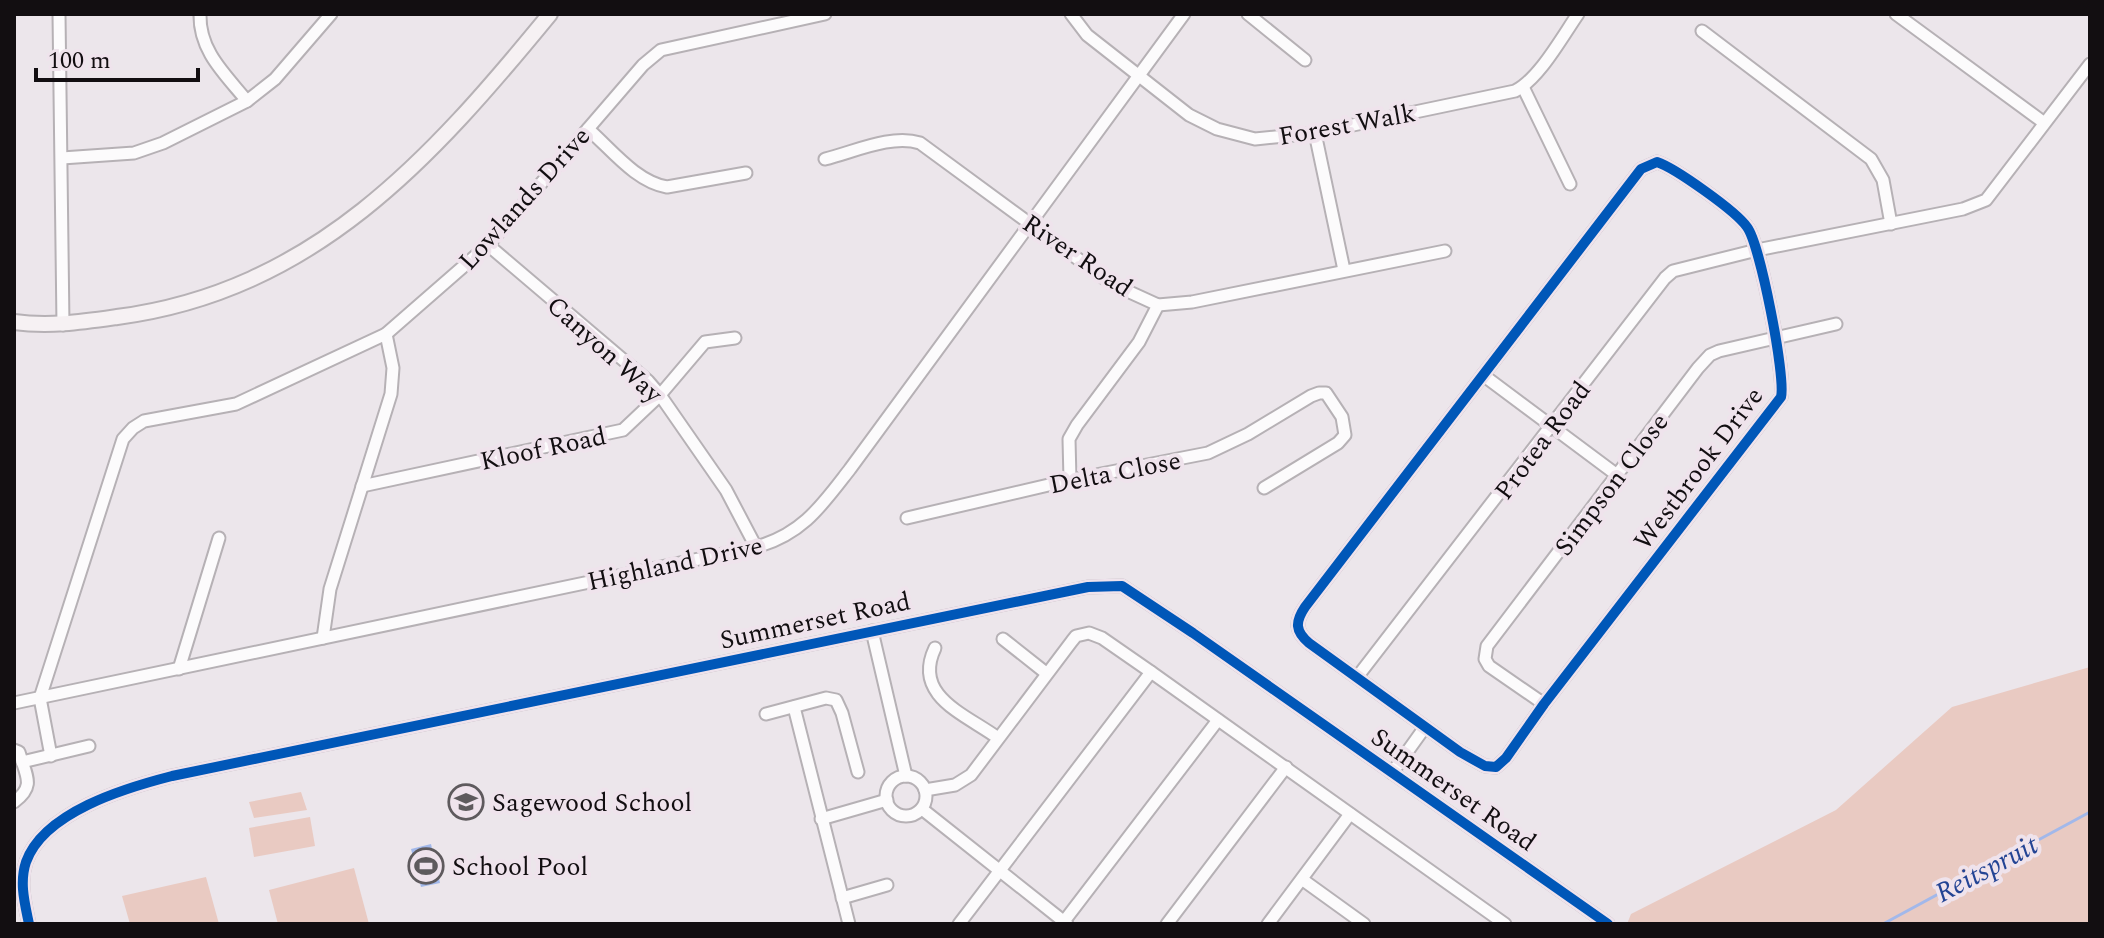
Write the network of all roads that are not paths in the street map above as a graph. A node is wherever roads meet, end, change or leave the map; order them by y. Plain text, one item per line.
1 (59, 14) edge
2 (200, 14) edge
3 (331, 14) edge
4 (550, 14) edge
5 (825, 14) edge
6 (1071, 14) edge
7 (1184, 14) edge
8 (1248, 14) edge
9 (1578, 14) edge
10 (1896, 14) edge
11 (782, 19) edge
12 (1702, 31) dead end
13 (1305, 60) dead end
14 (2090, 64) edge
15 (1138, 75) junction
16 (1523, 87) junction
17 (247, 101) junction
18 (2043, 122) junction
19 (588, 129) junction
20 (1315, 133) junction
21 (62, 158) junction
22 (825, 159) dead end
23 (746, 173) dead end
24 (1570, 184) dead end
25 (1030, 224) junction
26 (1891, 224) junction
27 (488, 245) junction
28 (1757, 250) junction
29 (1445, 251) dead end
30 (1344, 270) junction
31 (1158, 305) junction
32 (14, 322) edge
33 (1836, 324) dead end
34 (63, 325) junction
35 (386, 334) junction
36 (735, 338) dead end
37 (1775, 339) junction
38 (1483, 375) junction
39 (660, 395) junction
40 (1553, 425) junction
41 (1617, 475) junction
42 (1070, 480) junction
43 (362, 486) junction
44 (1264, 488) dead end
45 (907, 518) dead end
46 (219, 538) dead end
47 (756, 547) junction
48 (872, 631) junction
49 (323, 638) junction
50 (1003, 639) dead end
51 (935, 648) dead end
52 (179, 669) junction
53 (1151, 672) junction
54 (1046, 673) junction
55 (1358, 676) junction
56 (40, 698) junction
57 (14, 703) edge
58 (1544, 704) junction
59 (794, 707) junction
60 (766, 714) dead end
61 (1218, 720) junction
62 (1425, 727) junction
63 (998, 738) junction
64 (89, 746) dead end
65 (14, 750) edge
66 (51, 756) junction
67 (22, 762) junction
68 (1286, 767) junction
69 (858, 772) dead end
70 (1392, 773) junction
71 (906, 776) junction
72 (925, 790) junction
73 (887, 800) junction
74 (14, 802) edge
75 (922, 809) junction
76 (1350, 814) junction
77 (821, 819) junction
78 (999, 872) junction
79 (1303, 880) junction
80 (887, 885) dead end
81 (842, 898) junction
82 (1065, 923) edge
83 (29, 924) edge
84 (849, 924) edge
85 (959, 924) edge
86 (1167, 924) edge
87 (1268, 924) edge
88 (1364, 924) edge
89 (1505, 924) edge
90 (1608, 924) edge

1 - 21 street
2 - 17 street
3 - 17 street
4 - 34 street
5 - 11 street, Lowlands Drive
6 - 15 street, Forest Walk
7 - 15 street, Highland Drive
8 - 13 street
9 - 16 street
10 - 18 street
11 - 19 street, Lowlands Drive
12 - 26 street
14 - 18 street, Protea Road
15 - 20 street, Forest Walk
15 - 25 street, Highland Drive
16 - 20 street, Forest Walk
16 - 24 street
17 - 21 street
18 - 26 street, Protea Road
19 - 23 street
19 - 27 street, Lowlands Drive
20 - 30 street
21 - 34 street
22 - 25 street, River Road
25 - 31 street, River Road
25 - 47 street, Highland Drive
26 - 28 street, Protea Road
27 - 35 street, Lowlands Drive
27 - 39 street, Canyon Way
28 - 37 street, Westbrook Drive
28 - 38 street, Westbrook Drive
28 - 40 street, Protea Road
29 - 30 street, River Road
30 - 31 street, River Road
31 - 42 street
32 - 34 street
33 - 37 street, Simpson Close
35 - 43 street
35 - 56 street, Lowlands Drive
36 - 39 street, Kloof Road
37 - 41 street, Simpson Close
37 - 58 street, Westbrook Drive
38 - 40 street
38 - 55 street, Westbrook Drive
39 - 43 street, Kloof Road
39 - 47 street, Canyon Way
40 - 41 street
40 - 55 street, Protea Road
41 - 58 street, Simpson Close
42 - 44 street, Delta Close
42 - 45 street, Delta Close
43 - 49 street
46 - 52 street
47 - 49 street, Highland Drive
48 - 70 street, Summerset Road
48 - 71 street
48 - 83 street, Summerset Road
49 - 52 street, Highland Drive
50 - 54 street
51 - 63 street
52 - 56 street, Highland Drive
53 - 54 street
53 - 61 street
53 - 78 street
54 - 63 street
55 - 62 street, Westbrook Drive
56 - 57 street, Highland Drive
56 - 66 street
58 - 62 street, Westbrook Drive
59 - 60 street
59 - 69 street
59 - 77 street
61 - 68 street
61 - 82 street
62 - 70 street
63 - 72 street
64 - 66 street
65 - 67 street
66 - 67 street
67 - 74 street
68 - 76 street
68 - 86 street
70 - 90 street, Summerset Road
71 - 72 street
71 - 73 street
72 - 75 street
73 - 75 street
73 - 77 street
75 - 78 street
76 - 79 street
76 - 89 street
77 - 81 street
78 - 82 street
78 - 85 street
79 - 87 street
79 - 88 street
80 - 81 street
81 - 84 street

